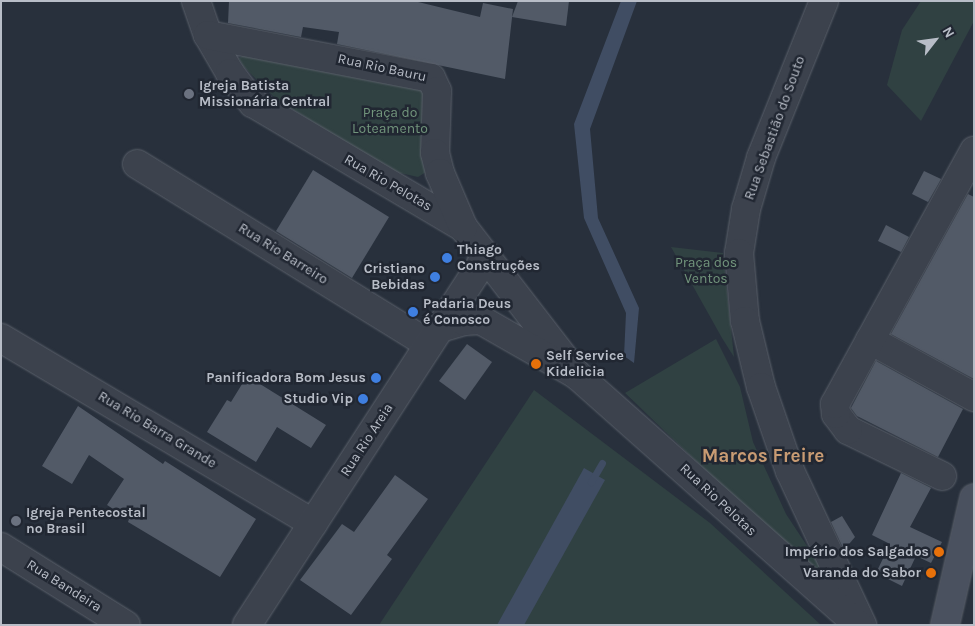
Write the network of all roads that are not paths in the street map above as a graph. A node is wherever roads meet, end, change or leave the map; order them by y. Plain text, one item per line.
1 (196, 1) edge
2 (824, 1) edge
3 (208, 34) junction
4 (137, 164) dead end
5 (970, 167) edge
6 (463, 227) junction
7 (487, 256) junction
8 (435, 336) junction
9 (1, 338) edge
10 (870, 340) junction
11 (577, 375) junction
12 (974, 397) edge
13 (942, 476) dead end
14 (974, 498) edge
15 (313, 523) junction
16 (1, 547) edge
17 (126, 625) edge
18 (247, 625) edge
19 (858, 625) edge
20 (862, 625) edge
21 (945, 625) edge

1 - 3 street, Rua Rio Pelotas
2 - 20 street, Rua Sebastião do Souto
3 - 6 street, Rua Rio Pelotas
3 - 6 street, Rua Rio Bauru
4 - 8 street, Rua Rio Barreiro
5 - 10 street
6 - 7 street, Rua Rio Pelotas
7 - 8 street, Rua Rio Areia
7 - 11 street, Rua Rio Pelotas
8 - 11 street, Rua Rio Pelotas
8 - 15 street, Rua Rio Areia
9 - 15 street, Rua Rio Barra Grande
10 - 12 street
10 - 13 street
11 - 19 street, Rua Rio Pelotas
14 - 21 main road
15 - 18 street, Rua Rio Areia
16 - 17 street, Rua Bandeira

